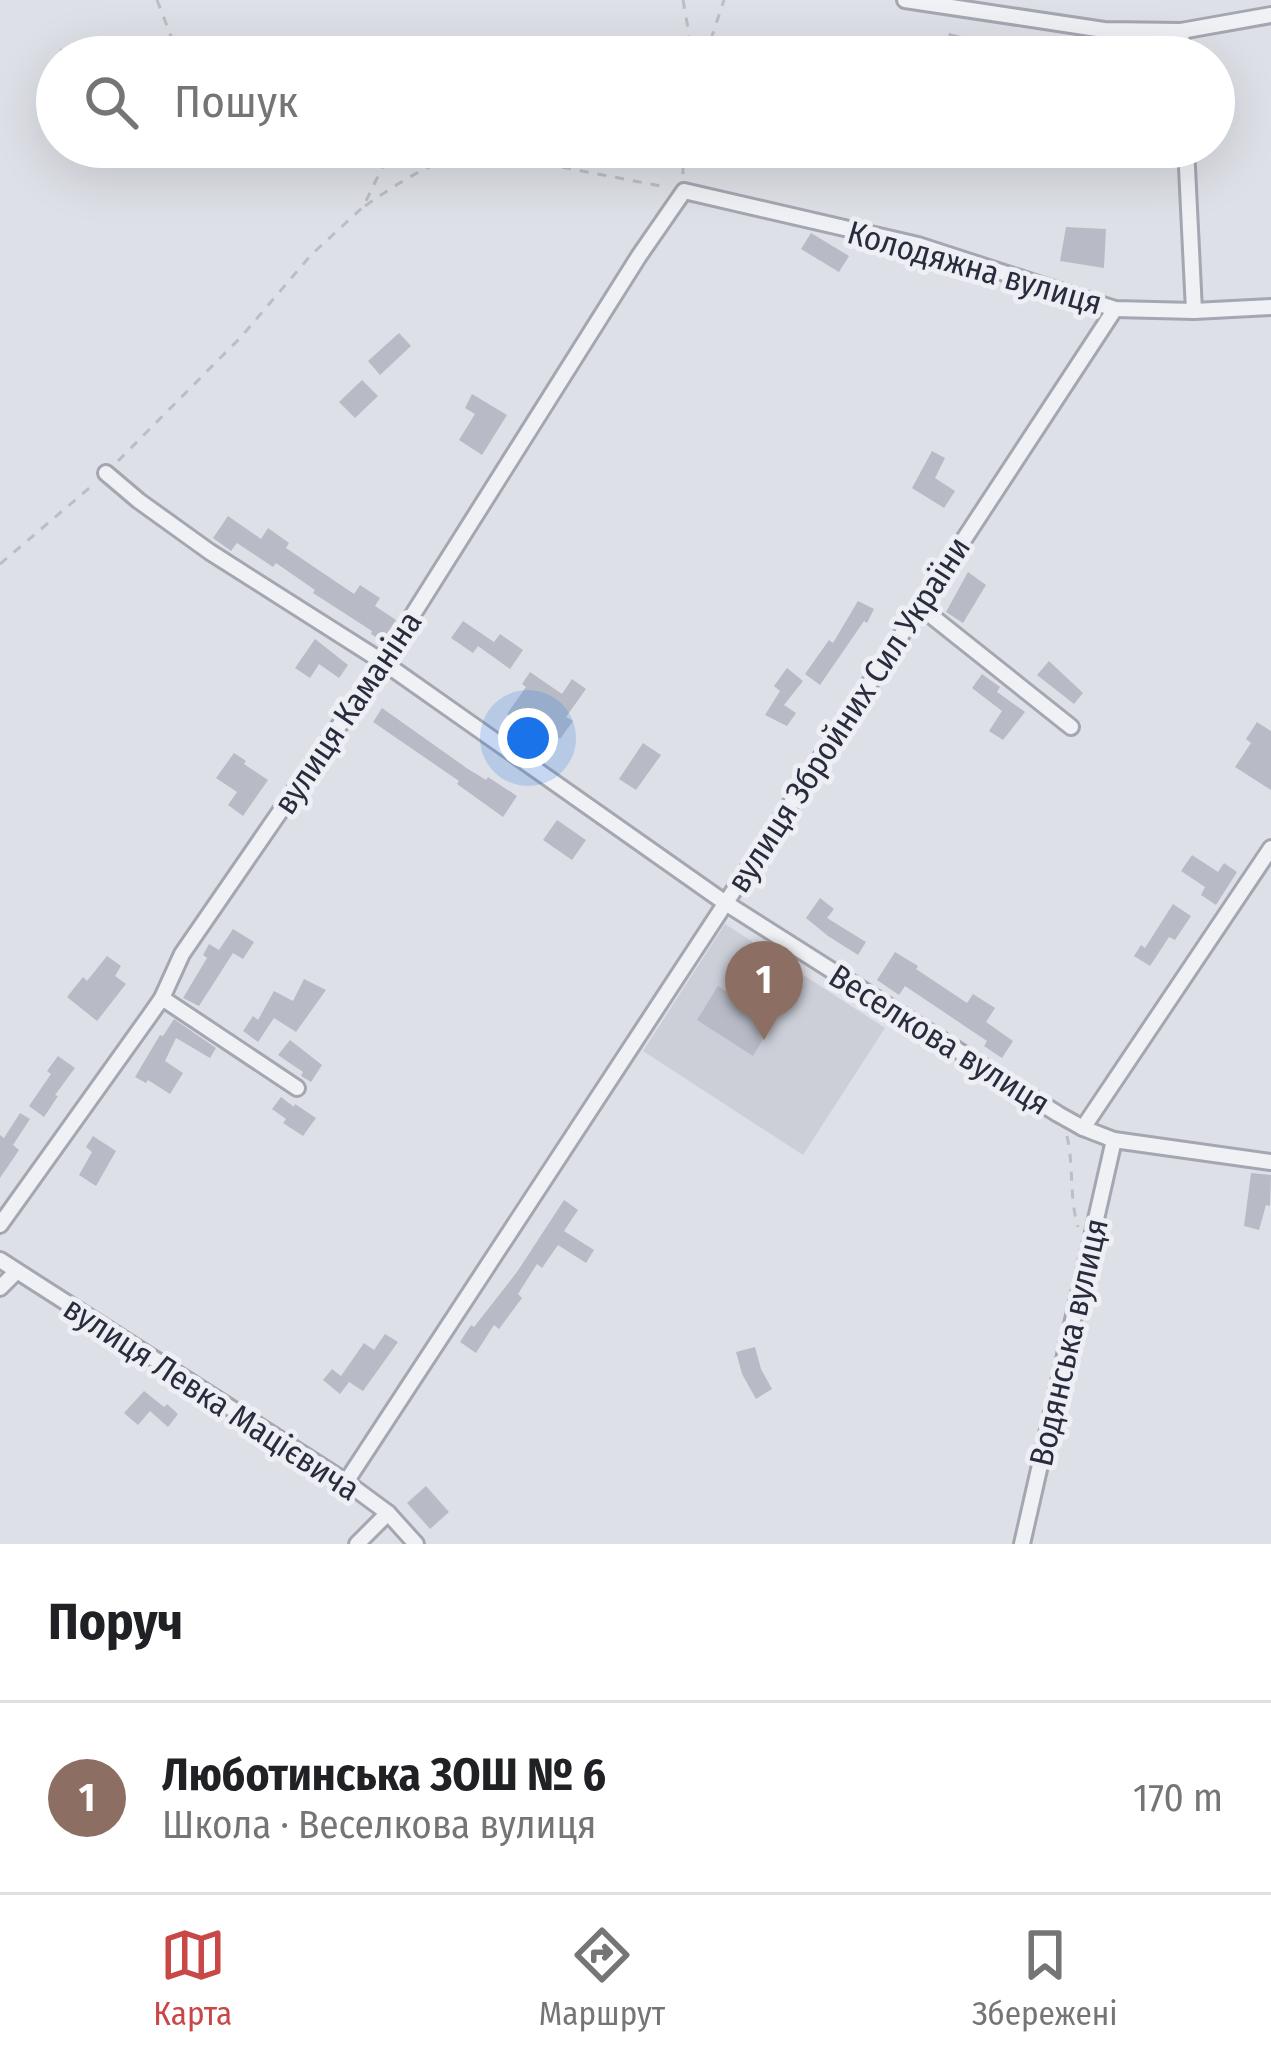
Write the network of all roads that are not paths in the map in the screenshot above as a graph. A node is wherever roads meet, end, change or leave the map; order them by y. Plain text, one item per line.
1 (905, 0) edge
2 (1271, 15) edge
3 (1180, 31) junction
4 (1180, 36) edge
5 (1187, 168) edge
6 (684, 190) joint
7 (1271, 308) edge
8 (1115, 309) junction
9 (1194, 311) junction
10 (106, 473) road end
11 (919, 606) junction
12 (383, 662) junction
13 (1071, 727) dead end
14 (1271, 848) edge
15 (724, 902) junction
16 (162, 998) junction
17 (297, 1088) dead end
18 (1082, 1128) junction
19 (1114, 1141) junction
20 (1271, 1162) edge
21 (0, 1225) edge
22 (0, 1260) edge
23 (16, 1272) junction
24 (0, 1288) edge
25 (346, 1482) junction
26 (388, 1513) junction
27 (357, 1544) edge
28 (416, 1544) edge
29 (1022, 1544) edge

1 - 3 street
2 - 3 street
3 - 4 street
5 - 9 street
6 - 8 street, Колодяжна вулиця
6 - 12 street, вулиця Каманіна
7 - 9 street, Колодяжна вулиця
8 - 9 street, Колодяжна вулиця
8 - 11 street, вулиця Збройних Сил України
10 - 12 street, Веселкова вулиця
11 - 13 street
11 - 15 street, вулиця Збройних Сил України
12 - 15 street, Веселкова вулиця
12 - 16 street, вулиця Каманіна
14 - 18 street
15 - 18 street, Веселкова вулиця
15 - 25 street, вулиця Збройних Сил України
16 - 17 street
16 - 21 street, вулиця Каманіна
18 - 19 street, Веселкова вулиця
19 - 20 street, Веселкова вулиця
19 - 29 street, Водянська вулиця
22 - 23 street, вулиця Левка Мацієвича
23 - 24 street
23 - 25 street, вулиця Левка Мацієвича
25 - 26 street, вулиця Левка Мацієвича
26 - 27 street
26 - 28 street, вулиця Левка Мацієвича

